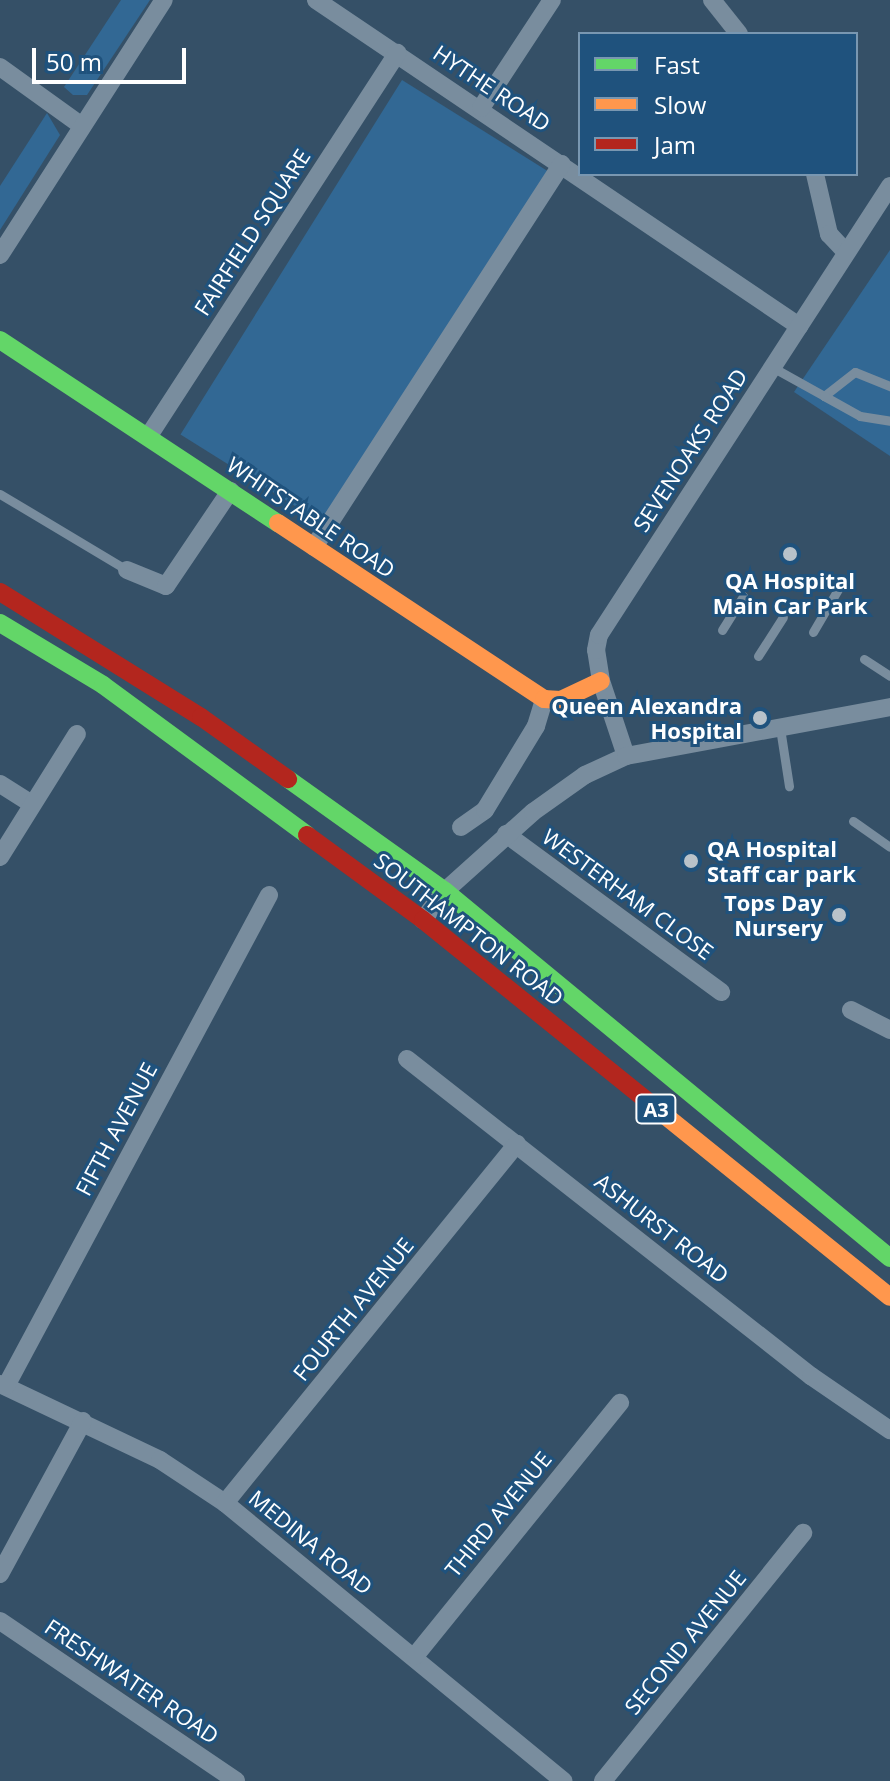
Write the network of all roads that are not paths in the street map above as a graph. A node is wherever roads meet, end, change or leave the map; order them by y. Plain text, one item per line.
1 (164, 0) edge
2 (316, 0) edge
3 (552, 0) edge
4 (712, 0) edge
5 (737, 32) edge
6 (397, 53) junction
7 (0, 67) edge
8 (481, 108) junction
9 (82, 126) junction
10 (562, 164) junction
11 (578, 175) edge
12 (580, 176) edge
13 (815, 176) edge
14 (890, 186) edge
15 (846, 252) junction
16 (0, 255) edge
17 (799, 326) junction
18 (0, 340) edge
19 (772, 367) junction
20 (890, 386) edge
21 (824, 396) junction
22 (890, 421) edge
23 (148, 437) junction
24 (230, 491) junction
25 (0, 494) edge
26 (314, 547) junction
27 (127, 570) joint
28 (841, 584) dead end
29 (0, 592) edge
30 (743, 596) dead end
31 (783, 617) dead end
32 (0, 623) edge
33 (722, 630) dead end
34 (813, 632) dead end
35 (758, 656) dead end
36 (864, 659) dead end
37 (890, 676) edge
38 (601, 681) junction
39 (544, 699) junction
40 (890, 707) edge
41 (780, 728) junction
42 (77, 734) dead end
43 (626, 756) junction
44 (0, 784) edge
45 (789, 786) dead end
46 (29, 802) junction
47 (853, 821) dead end
48 (461, 827) dead end
49 (506, 834) junction
50 (890, 847) edge
51 (0, 857) edge
52 (445, 891) junction
53 (269, 895) dead end
54 (423, 920) junction
55 (721, 992) dead end
56 (851, 1010) dead end
57 (890, 1030) edge
58 (407, 1059) dead end
59 (517, 1144) junction
60 (890, 1258) edge
61 (890, 1297) edge
62 (3, 1385) edge
63 (620, 1403) dead end
64 (83, 1421) junction
65 (890, 1430) edge
66 (225, 1503) junction
67 (803, 1533) dead end
68 (0, 1574) edge
69 (0, 1621) edge
70 (415, 1656) junction
71 (236, 1781) edge
72 (563, 1781) edge
73 (603, 1781) edge

1 - 9 street
2 - 6 street, HYTHE ROAD
3 - 8 street
4 - 5 street
6 - 8 street, HYTHE ROAD
6 - 23 street, FAIRFIELD SQUARE
7 - 9 street
8 - 10 street, HYTHE ROAD
9 - 16 street
10 - 11 street, HYTHE ROAD
10 - 26 street
12 - 17 street, HYTHE ROAD
13 - 15 street
14 - 15 street, SEVENOAKS ROAD
15 - 17 street, SEVENOAKS ROAD
17 - 19 street, SEVENOAKS ROAD
18 - 23 main road, WHITSTABLE ROAD
19 - 21 lane
19 - 38 street, SEVENOAKS ROAD
20 - 21 lane
21 - 22 lane
23 - 24 main road, WHITSTABLE ROAD
24 - 26 main road, WHITSTABLE ROAD
24 - 27 street
25 - 27 lane
26 - 39 main road, WHITSTABLE ROAD
28 - 34 lane
29 - 52 main road, SOUTHAMPTON ROAD / A3
30 - 33 lane
31 - 35 lane
32 - 54 main road, SOUTHAMPTON ROAD / A3
36 - 37 lane
38 - 39 main road
38 - 43 street, SEVENOAKS ROAD
39 - 48 street
40 - 41 street
41 - 43 street
41 - 45 lane
42 - 46 street
43 - 49 street
44 - 46 street
46 - 51 street
47 - 50 lane
49 - 52 street
49 - 55 street, WESTERHAM CLOSE
52 - 54 street
52 - 60 main road, SOUTHAMPTON ROAD / A3
53 - 62 street, FIFTH AVENUE
54 - 61 main road, SOUTHAMPTON ROAD / A3
56 - 57 street
58 - 59 street, ASHURST ROAD
59 - 65 street, ASHURST ROAD
59 - 66 street, FOURTH AVENUE
62 - 64 street, MEDINA ROAD
63 - 70 street, THIRD AVENUE
64 - 66 street, MEDINA ROAD
64 - 68 street
66 - 70 street, MEDINA ROAD
67 - 73 street, SECOND AVENUE
69 - 71 street, FRESHWATER ROAD
70 - 72 street, MEDINA ROAD

